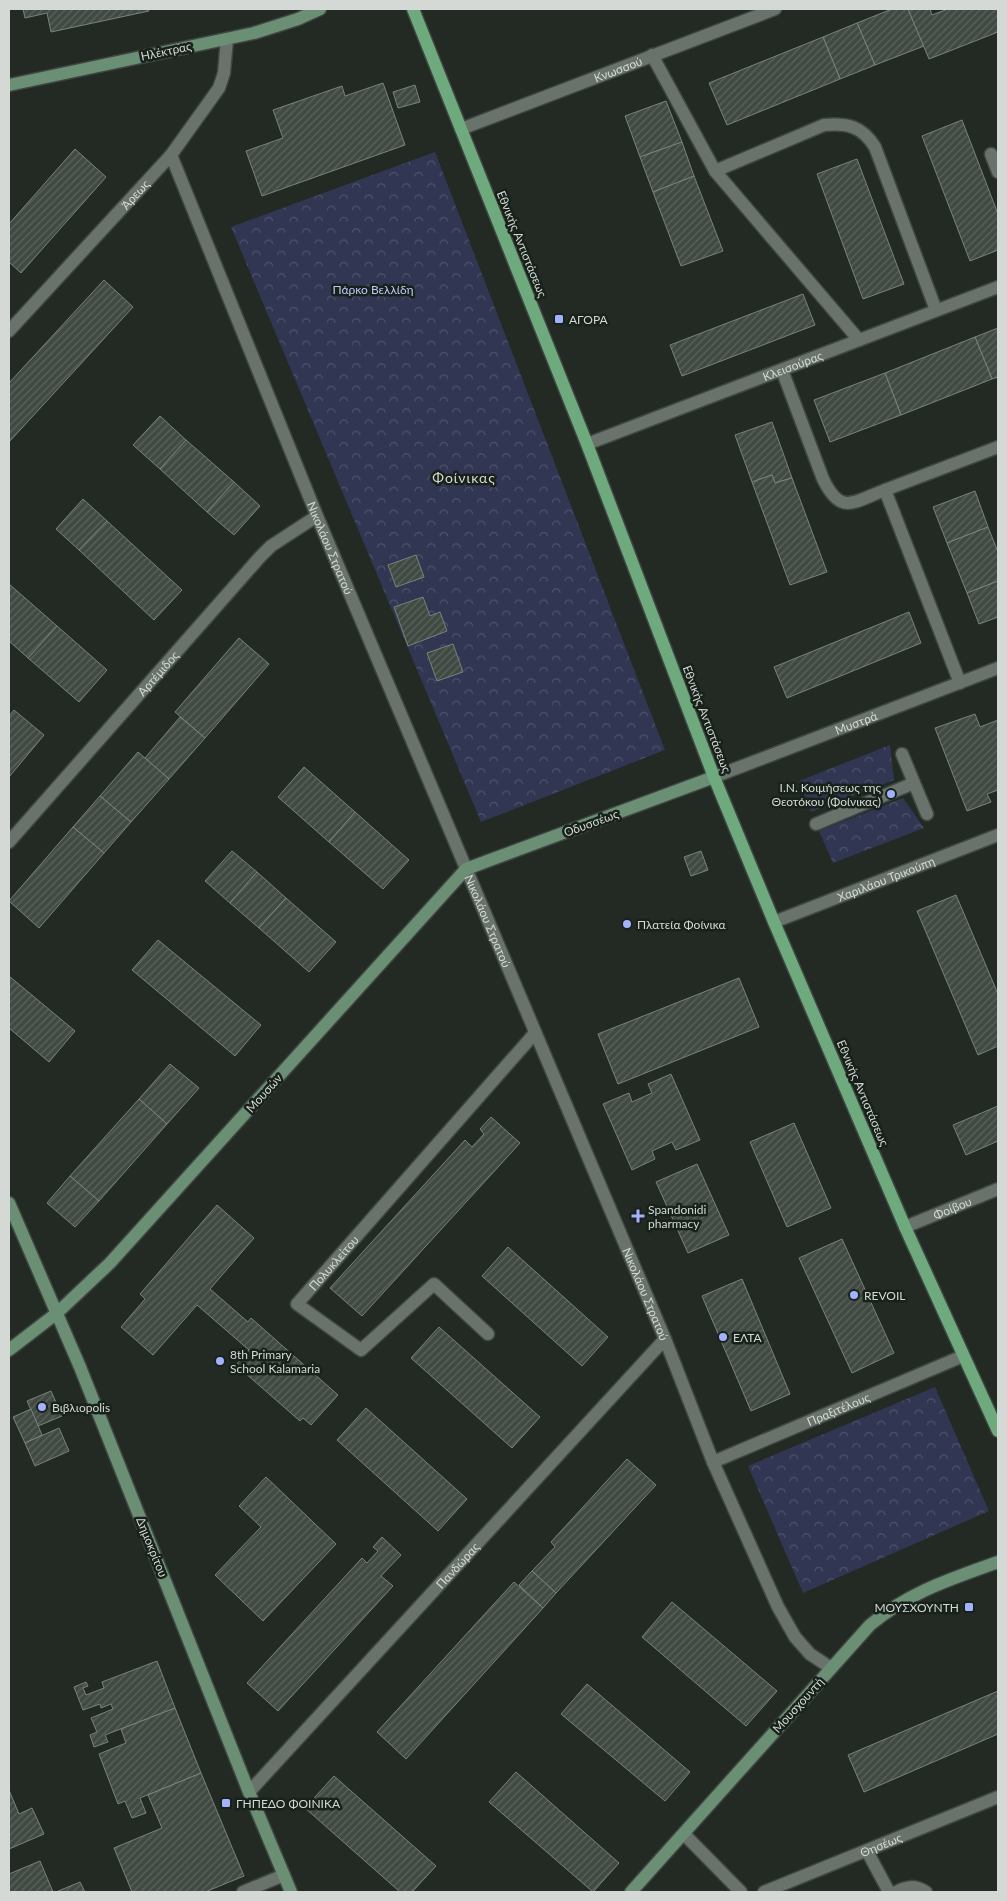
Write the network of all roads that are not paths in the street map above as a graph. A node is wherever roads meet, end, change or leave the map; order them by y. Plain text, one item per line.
1 (320, 9) edge
2 (413, 9) edge
3 (775, 9) edge
4 (227, 39) junction
5 (652, 55) junction
6 (9, 85) edge
7 (461, 129) junction
8 (991, 154) dead end
9 (172, 155) junction
10 (715, 171) junction
11 (998, 172) edge
12 (998, 287) edge
13 (936, 310) junction
14 (9, 331) edge
15 (859, 340) junction
16 (782, 370) junction
17 (587, 444) junction
18 (998, 446) edge
19 (885, 490) junction
20 (317, 516) junction
21 (998, 668) edge
22 (960, 683) junction
23 (902, 754) dead end
24 (714, 777) junction
25 (914, 783) junction
26 (928, 814) dead end
27 (816, 824) dead end
28 (998, 835) edge
29 (9, 842) edge
30 (466, 869) junction
31 (774, 922) junction
32 (535, 1033) junction
33 (998, 1189) edge
34 (9, 1203) edge
35 (906, 1226) junction
36 (57, 1313) junction
37 (488, 1334) dead end
38 (665, 1339) junction
39 (9, 1350) edge
40 (963, 1356) junction
41 (998, 1431) edge
42 (713, 1462) junction
43 (998, 1562) edge
44 (831, 1668) junction
45 (250, 1792) junction
46 (998, 1797) edge
47 (684, 1834) junction
48 (867, 1851) junction
49 (284, 1875) junction
50 (243, 1892) edge
51 (291, 1892) edge
52 (631, 1892) edge
53 (741, 1892) edge
54 (764, 1892) edge
55 (889, 1892) edge
56 (896, 1892) edge
57 (926, 1892) edge

1 - 4 main road, Ηλέκτρας
2 - 7 main road, Εθνικής Αντιστάσεως
3 - 5 street, Κνωσσού
4 - 6 main road, Ηλέκτρας
4 - 9 street, Άρεως
5 - 7 street, Κνωσσού
5 - 10 street
7 - 17 main road, Εθνικής Αντιστάσεως
8 - 11 street
9 - 14 street, Άρεως
9 - 20 street, Νικολάου Στρατού
10 - 13 street
10 - 15 street
12 - 13 street, Κλεισούρας
13 - 15 street, Κλεισούρας
15 - 16 street, Κλεισούρας
16 - 17 street, Κλεισούρας
16 - 19 street
17 - 24 main road, Εθνικής Αντιστάσεως
18 - 19 street
19 - 22 street
20 - 29 street, Αρτέμιδος
20 - 30 street, Νικολάου Στρατού
21 - 22 street, Μυστρά
22 - 24 street, Μυστρά
23 - 25 street
24 - 30 main road, Οδυσσέως
24 - 31 main road, Εθνικής Αντιστάσεως
25 - 26 street
25 - 27 street
28 - 31 street, Χαριλάου Τρικούπη
30 - 32 street, Νικολάου Στρατού
30 - 36 main road, Μουσών
31 - 35 main road, Εθνικής Αντιστάσεως
32 - 37 street, Πολυκλείτου
32 - 38 street, Νικολάου Στρατού
33 - 35 street, Φοίβου
34 - 36 main road, Δημοκρίτου
35 - 40 main road, Εθνικής Αντιστάσεως
36 - 39 main road, Μουσών
36 - 45 main road, Δημοκρίτου
38 - 42 street, Νικολάου Στρατού
38 - 45 street, Πανδώρας
40 - 41 main road, Εθνικής Αντιστάσεως
40 - 42 street, Πραξιτέλους
42 - 44 street, Νικολάου Στρατού
43 - 44 main road, Μουσχουντή
44 - 47 main road, Μουσχουντή
45 - 49 main road, Δημοκρίτου
46 - 48 street, Θησέως
47 - 52 main road, Μουσχουντή
47 - 53 street
48 - 54 street, Θησέως
48 - 55 street
49 - 50 street
49 - 51 main road, Δημοκρίτου
56 - 57 street

